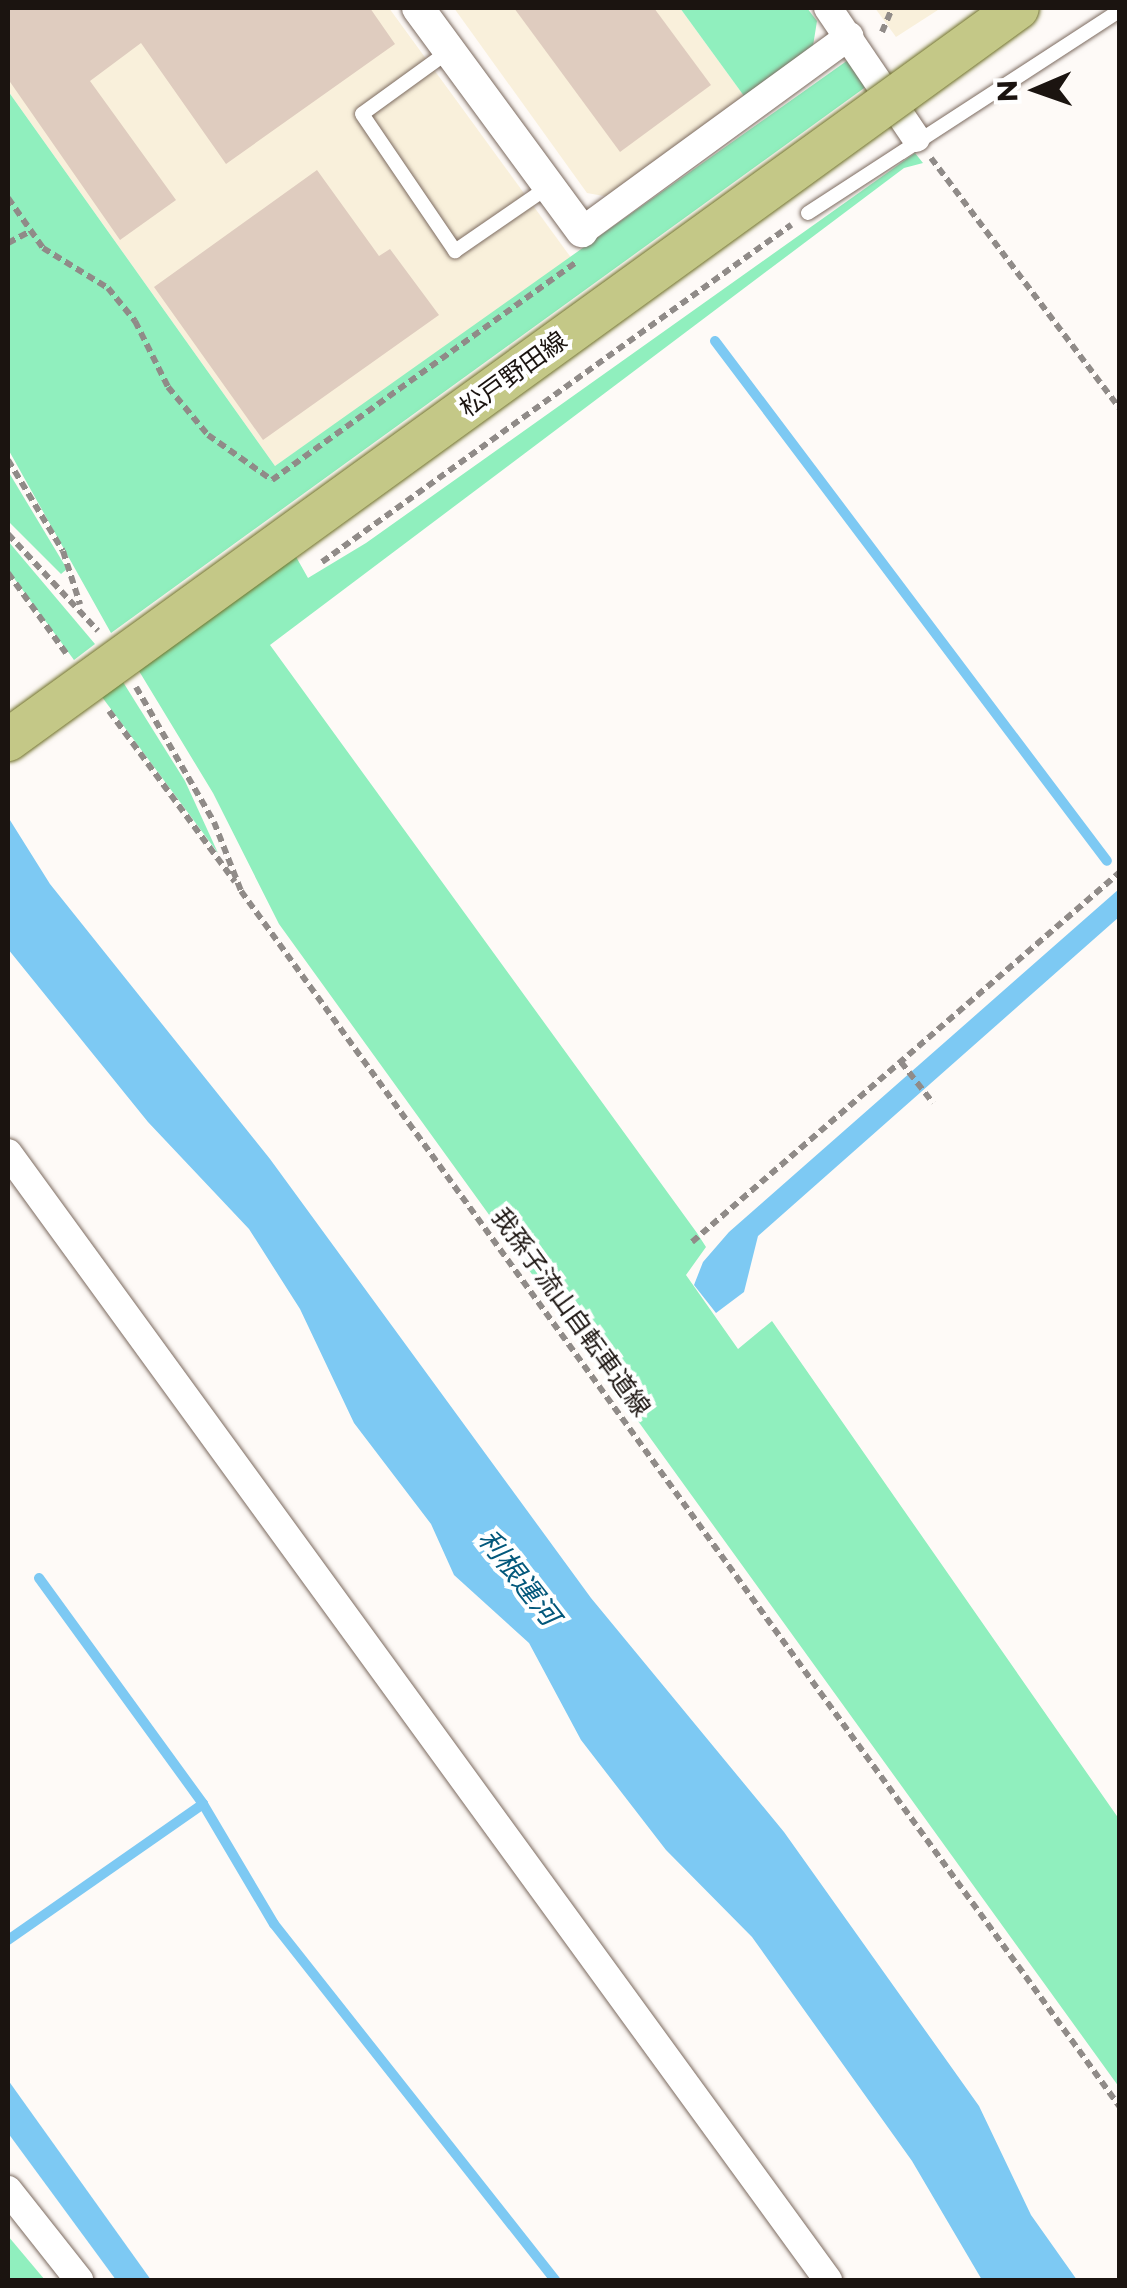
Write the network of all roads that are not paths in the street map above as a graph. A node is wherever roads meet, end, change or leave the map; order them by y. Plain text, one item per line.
1 (418, 8) edge
2 (828, 8) edge
3 (1018, 8) edge
4 (1120, 10) edge
5 (849, 36) junction
6 (449, 51) junction
7 (916, 138) junction
8 (549, 186) junction
9 (808, 213) road end
10 (587, 241) joint
11 (8, 740) edge
12 (8, 1153) edge
13 (8, 2190) edge
14 (79, 2280) edge
15 (828, 2280) edge

1 - 6 street
2 - 5 street
3 - 11 main road, 松戸野田線, bridge
4 - 7 lane
5 - 7 street
5 - 10 street
6 - 8 street
6 - 8 lane
7 - 9 lane
8 - 10 street
12 - 15 street
13 - 14 street

